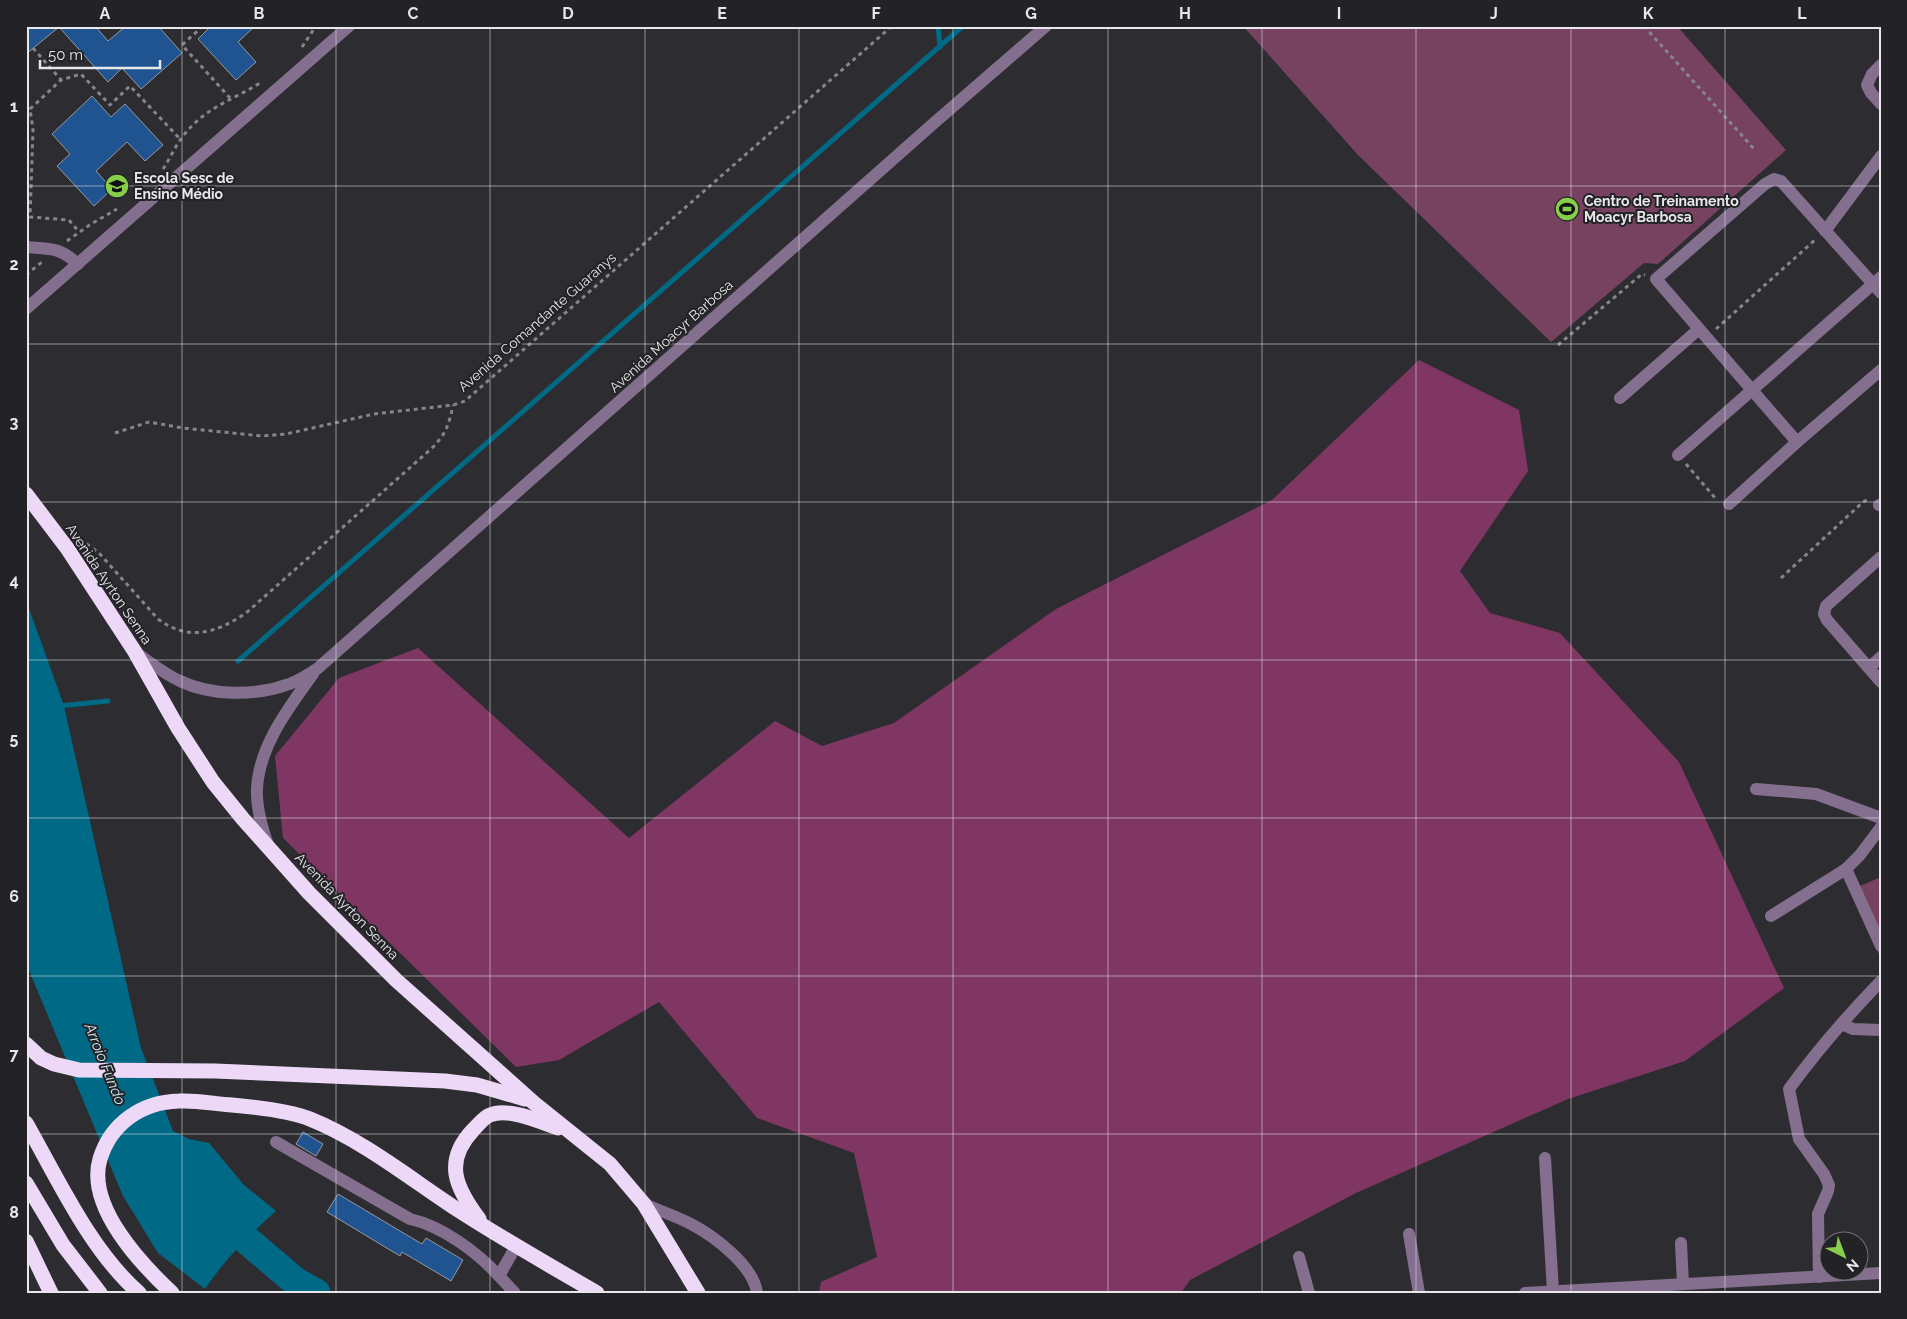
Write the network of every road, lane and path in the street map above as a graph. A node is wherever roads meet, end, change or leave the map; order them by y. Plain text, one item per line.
1 (203, 26) edge
2 (316, 26) edge
3 (349, 26) edge
4 (892, 26) edge
5 (1046, 26) edge
6 (1644, 26) edge
7 (34, 48) dead end
8 (300, 49) dead end
9 (1881, 65) edge
10 (267, 79) dead end
11 (60, 80) junction
12 (230, 98) junction
13 (1881, 104) edge
14 (28, 108) edge
15 (181, 140) junction
16 (1754, 149) dead end
17 (1881, 156) edge
18 (160, 172) dead end
19 (120, 207) dead end
20 (1825, 231) junction
21 (79, 232) junction
22 (26, 247) edge
23 (58, 249) junction
24 (78, 264) junction
25 (26, 275) edge
26 (1656, 279) junction
27 (1878, 284) edge
28 (26, 309) edge
29 (1703, 333) junction
30 (1558, 345) dead end
31 (1881, 370) edge
32 (1752, 390) junction
33 (1620, 398) dead end
34 (453, 405) junction
35 (115, 433) dead end
36 (1797, 442) junction
37 (1678, 455) joint
38 (26, 494) edge
39 (1729, 504) joint
40 (1880, 506) edge
41 (76, 536) dead end
42 (1881, 557) edge
43 (1780, 578) dead end
44 (135, 652) junction
45 (1881, 657) edge
46 (1869, 668) junction
47 (317, 669) junction
48 (1881, 682) edge
49 (1756, 789) dead end
50 (1881, 818) edge
51 (1881, 827) edge
52 (270, 850) junction
53 (1846, 869) junction
54 (1771, 916) dead end
55 (1881, 946) edge
56 (1881, 981) edge
57 (1842, 1024) junction
58 (1881, 1030) edge
59 (26, 1044) edge
60 (534, 1103) junction
61 (26, 1123) edge
62 (571, 1133) junction
63 (276, 1142) dead end
64 (1545, 1158) dead end
65 (26, 1183) edge
66 (644, 1204) junction
67 (484, 1227) junction
68 (1410, 1234) dead end
69 (26, 1241) edge
70 (1681, 1243) dead end
71 (516, 1246) junction
72 (1300, 1257) dead end
73 (1881, 1273) edge
74 (499, 1276) junction
75 (1819, 1276) junction
76 (1682, 1284) junction
77 (1553, 1291) junction
78 (51, 1293) edge
79 (100, 1293) edge
80 (139, 1293) edge
81 (172, 1293) edge
82 (515, 1293) edge
83 (597, 1293) edge
84 (698, 1293) edge
85 (757, 1293) edge
86 (1309, 1293) edge
87 (1418, 1293) edge
88 (1525, 1293) edge

1 - 12 path
2 - 8 path
3 - 24 street
4 - 34 path, Avenida Comandante Guaranys
5 - 47 street, Avenida Moacyr Barbosa
6 - 16 path
7 - 11 path
9 - 13 street
10 - 12 path
11 - 14 path
11 - 15 path
12 - 15 path
14 - 21 path
15 - 18 path
17 - 20 street
19 - 21 path
20 - 26 street
20 - 27 street
20 - 29 path
21 - 23 path
22 - 23 street
23 - 24 street
23 - 25 path
24 - 28 street
26 - 29 street
26 - 30 path
27 - 32 street
29 - 32 street
29 - 33 street
31 - 36 street
32 - 36 street
32 - 37 street
34 - 35 path, Avenida Comandante Guaranys
34 - 41 path
36 - 39 street
37 - 39 path
38 - 44 highway, Avenida Ayrton Senna
40 - 43 path
42 - 46 street
44 - 47 street, Avenida Moacyr Barbosa
44 - 52 highway, Avenida Ayrton Senna
45 - 46 street
46 - 48 street
47 - 52 street, Avenida Moacyr Barbosa
49 - 50 street
51 - 53 street
52 - 60 highway, Avenida Ayrton Senna
53 - 54 street
53 - 55 street
56 - 57 street
57 - 58 street
57 - 75 street
59 - 60 highway
60 - 62 highway, Avenida Ayrton Senna
61 - 80 highway
62 - 66 highway, Avenida Ayrton Senna
62 - 67 highway
63 - 74 street
64 - 77 street
65 - 79 highway
66 - 84 highway, Avenida Ayrton Senna
66 - 85 street
67 - 71 highway
67 - 81 highway
68 - 87 street
69 - 78 highway
70 - 76 street
71 - 74 street
71 - 83 highway
72 - 86 street
73 - 75 street
74 - 82 street
75 - 76 street
76 - 77 street
77 - 88 street

